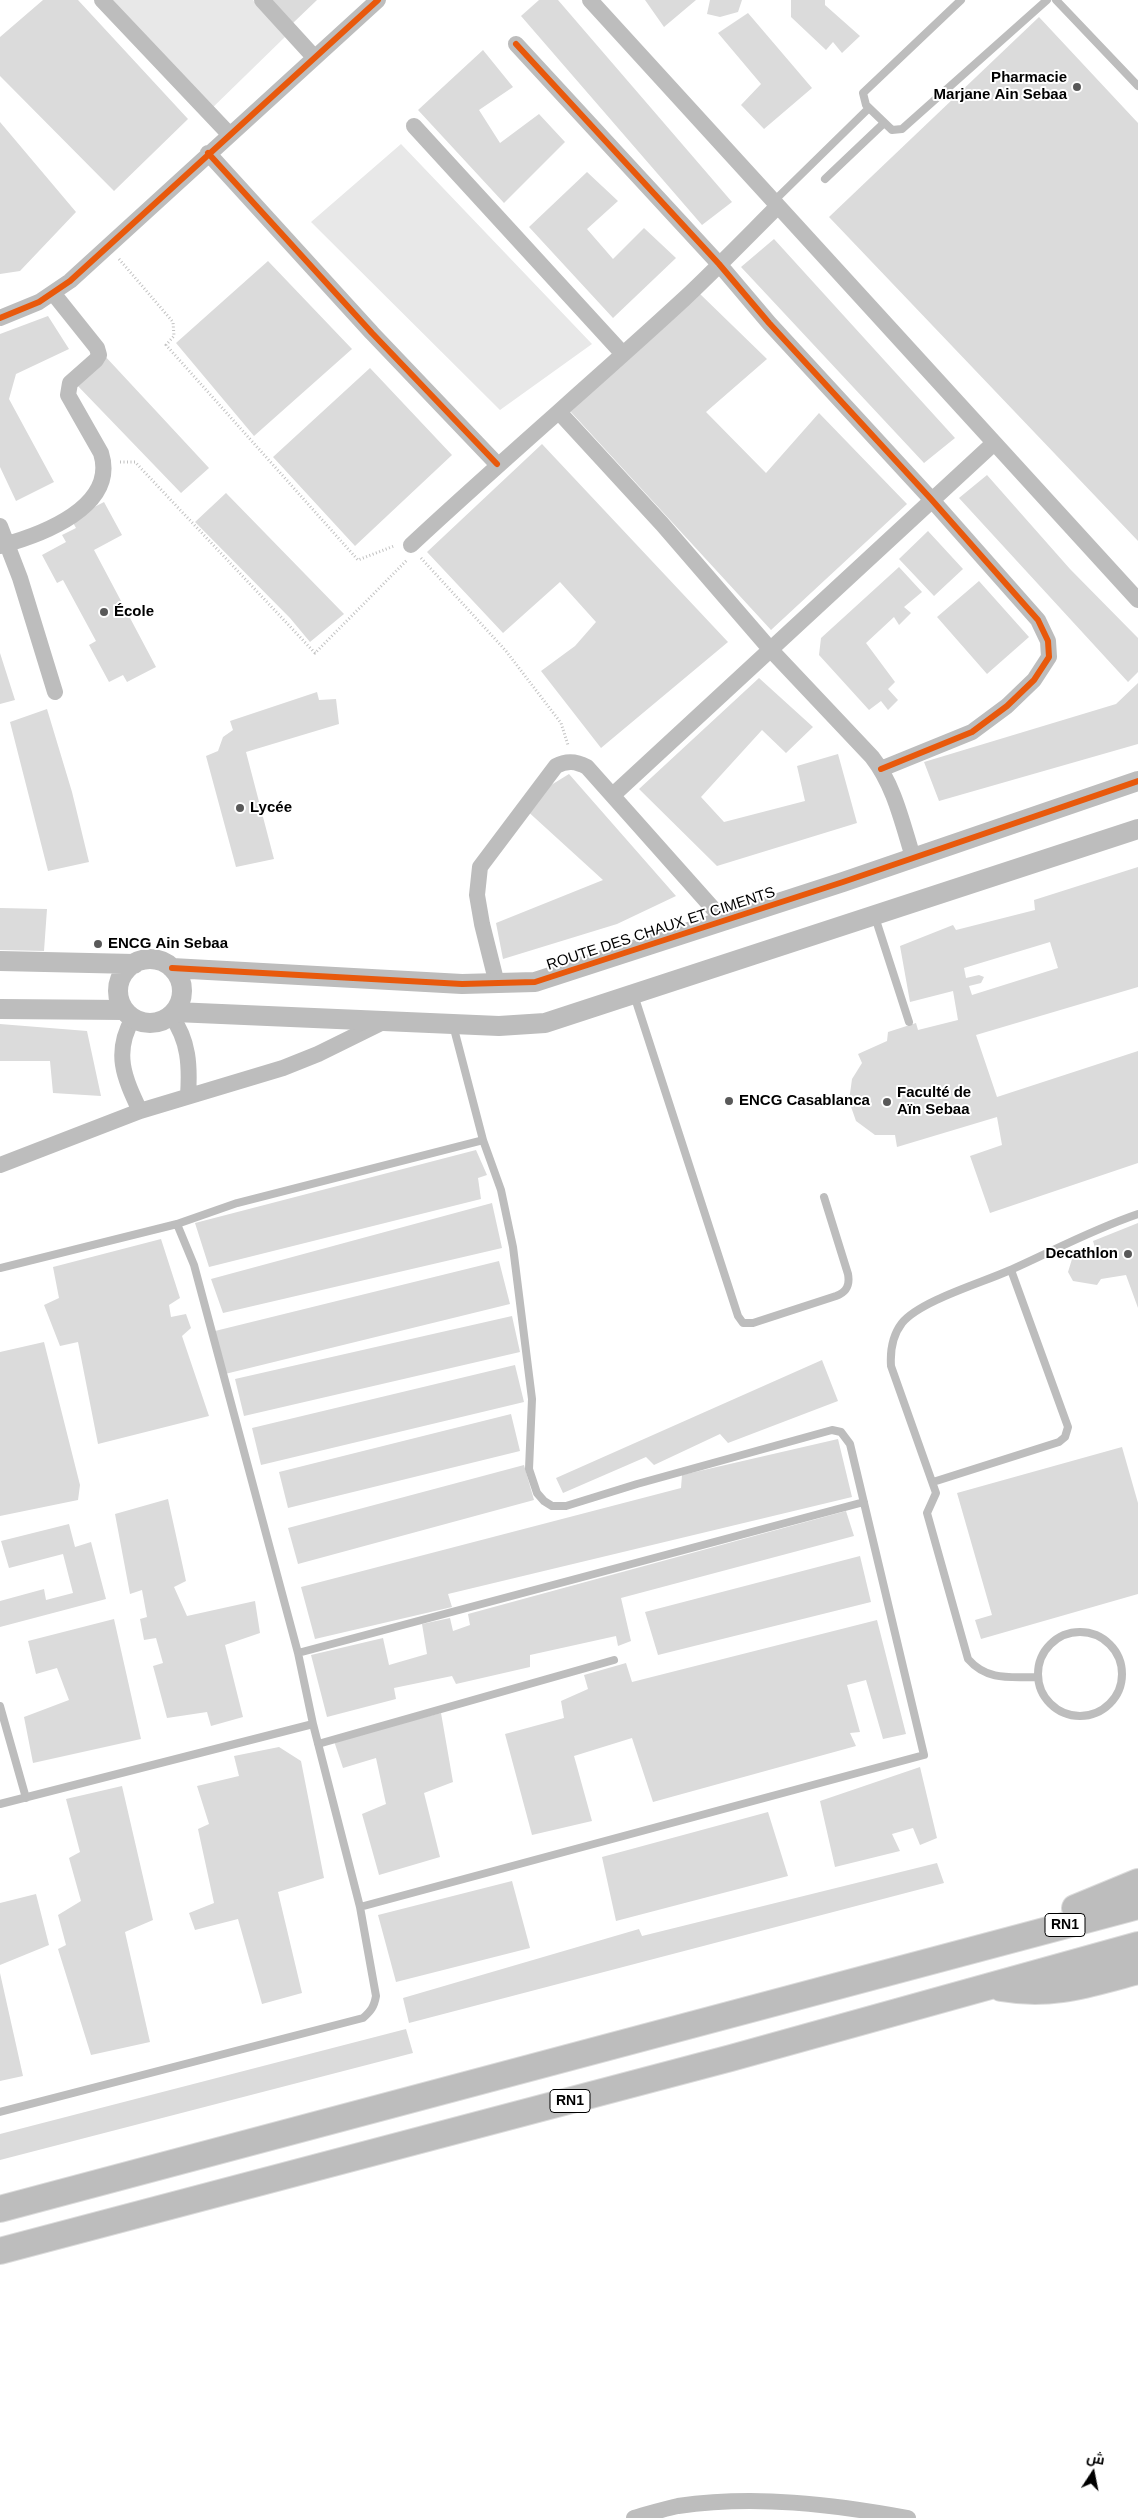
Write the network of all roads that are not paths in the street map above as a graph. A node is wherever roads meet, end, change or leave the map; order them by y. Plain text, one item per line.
1 (102, 0) edge
2 (262, 0) edge
3 (378, 0) edge
4 (590, 0) edge
5 (961, 0) edge
6 (1046, 0) edge
7 (1056, 0) edge
8 (516, 44) dead end
9 (314, 57) junction
10 (1138, 86) edge
11 (869, 108) junction
12 (884, 123) junction
13 (414, 126) dead end
14 (229, 134) junction
15 (208, 153) junction
16 (825, 178) dead end
17 (776, 203) junction
18 (719, 264) junction
19 (53, 293) junction
20 (0, 318) edge
21 (623, 354) junction
22 (559, 412) junction
23 (994, 443) junction
24 (497, 464) junction
25 (932, 499) junction
26 (0, 526) edge
27 (4, 545) edge
28 (414, 548) road end
29 (1138, 600) edge
30 (770, 649) junction
31 (55, 692) dead end
32 (881, 769) junction
33 (1138, 781) edge
34 (613, 795) junction
35 (1138, 829) edge
36 (913, 856) junction
37 (875, 916) junction
38 (725, 922) junction
39 (0, 961) edge
40 (134, 964) junction
41 (172, 968) junction
42 (497, 984) junction
43 (634, 995) junction
44 (0, 1010) edge
45 (129, 1014) junction
46 (173, 1014) junction
47 (385, 1022) junction
48 (909, 1022) dead end
49 (453, 1024) junction
50 (188, 1096) junction
51 (140, 1110) junction
52 (483, 1140) junction
53 (0, 1165) edge
54 (824, 1197) dead end
55 (1138, 1214) edge
56 (177, 1224) junction
57 (0, 1268) edge
58 (1011, 1270) junction
59 (933, 1482) junction
60 (864, 1502) junction
61 (298, 1653) junction
62 (614, 1660) dead end
63 (1038, 1677) junction
64 (0, 1706) edge
65 (312, 1724) junction
66 (318, 1744) junction
67 (26, 1798) junction
68 (0, 1804) edge
69 (1138, 1882) edge
70 (1138, 1906) edge
71 (360, 1907) junction
72 (991, 1943) junction
73 (1138, 1945) edge
74 (1138, 1970) edge
75 (990, 1986) junction
76 (0, 2112) edge
77 (0, 2209) edge
78 (0, 2250) edge
79 (634, 2518) edge
80 (908, 2518) edge

1 - 14 street
2 - 9 street
3 - 9 street
4 - 17 street
5 - 11 lane
6 - 12 lane
7 - 10 lane
8 - 18 street
9 - 14 street
11 - 12 lane
11 - 17 lane
12 - 16 lane
13 - 21 street
14 - 15 street
15 - 19 street
15 - 24 street
17 - 18 street
17 - 23 street
18 - 21 street
18 - 25 street
19 - 20 street
19 - 27 street
21 - 22 street
22 - 24 street
22 - 30 street
23 - 25 street
23 - 29 street
24 - 28 street
25 - 30 street
25 - 32 street
26 - 27 street
27 - 31 street
30 - 32 street
30 - 34 street
32 - 36 street
33 - 36 street, ROUTE DES CHAUX ET CIMENTS
34 - 38 street
34 - 42 street
35 - 37 street
36 - 38 street, ROUTE DES CHAUX ET CIMENTS
37 - 43 street
37 - 48 lane
38 - 42 street, ROUTE DES CHAUX ET CIMENTS
39 - 40 street
40 - 41 street
40 - 45 street
41 - 42 street, ROUTE DES CHAUX ET CIMENTS
41 - 46 street
43 - 49 street
43 - 54 lane
44 - 45 street
45 - 46 street
45 - 51 street
46 - 47 street
46 - 50 street
47 - 49 street
47 - 50 street
49 - 52 lane
50 - 51 street
51 - 53 street
52 - 56 lane
52 - 60 lane
55 - 58 lane
56 - 57 lane
56 - 61 lane
58 - 59 lane
58 - 59 lane
59 - 63 lane
60 - 61 lane
60 - 71 lane
61 - 65 lane
62 - 66 lane
63 - 63 lane
64 - 67 lane
65 - 66 lane
65 - 67 lane
66 - 71 lane
67 - 68 lane
69 - 72 highway
70 - 72 highway, RN1
71 - 76 lane
72 - 77 highway, RN1
73 - 75 highway, RN1
74 - 75 highway
75 - 78 highway, RN1
79 - 80 street

